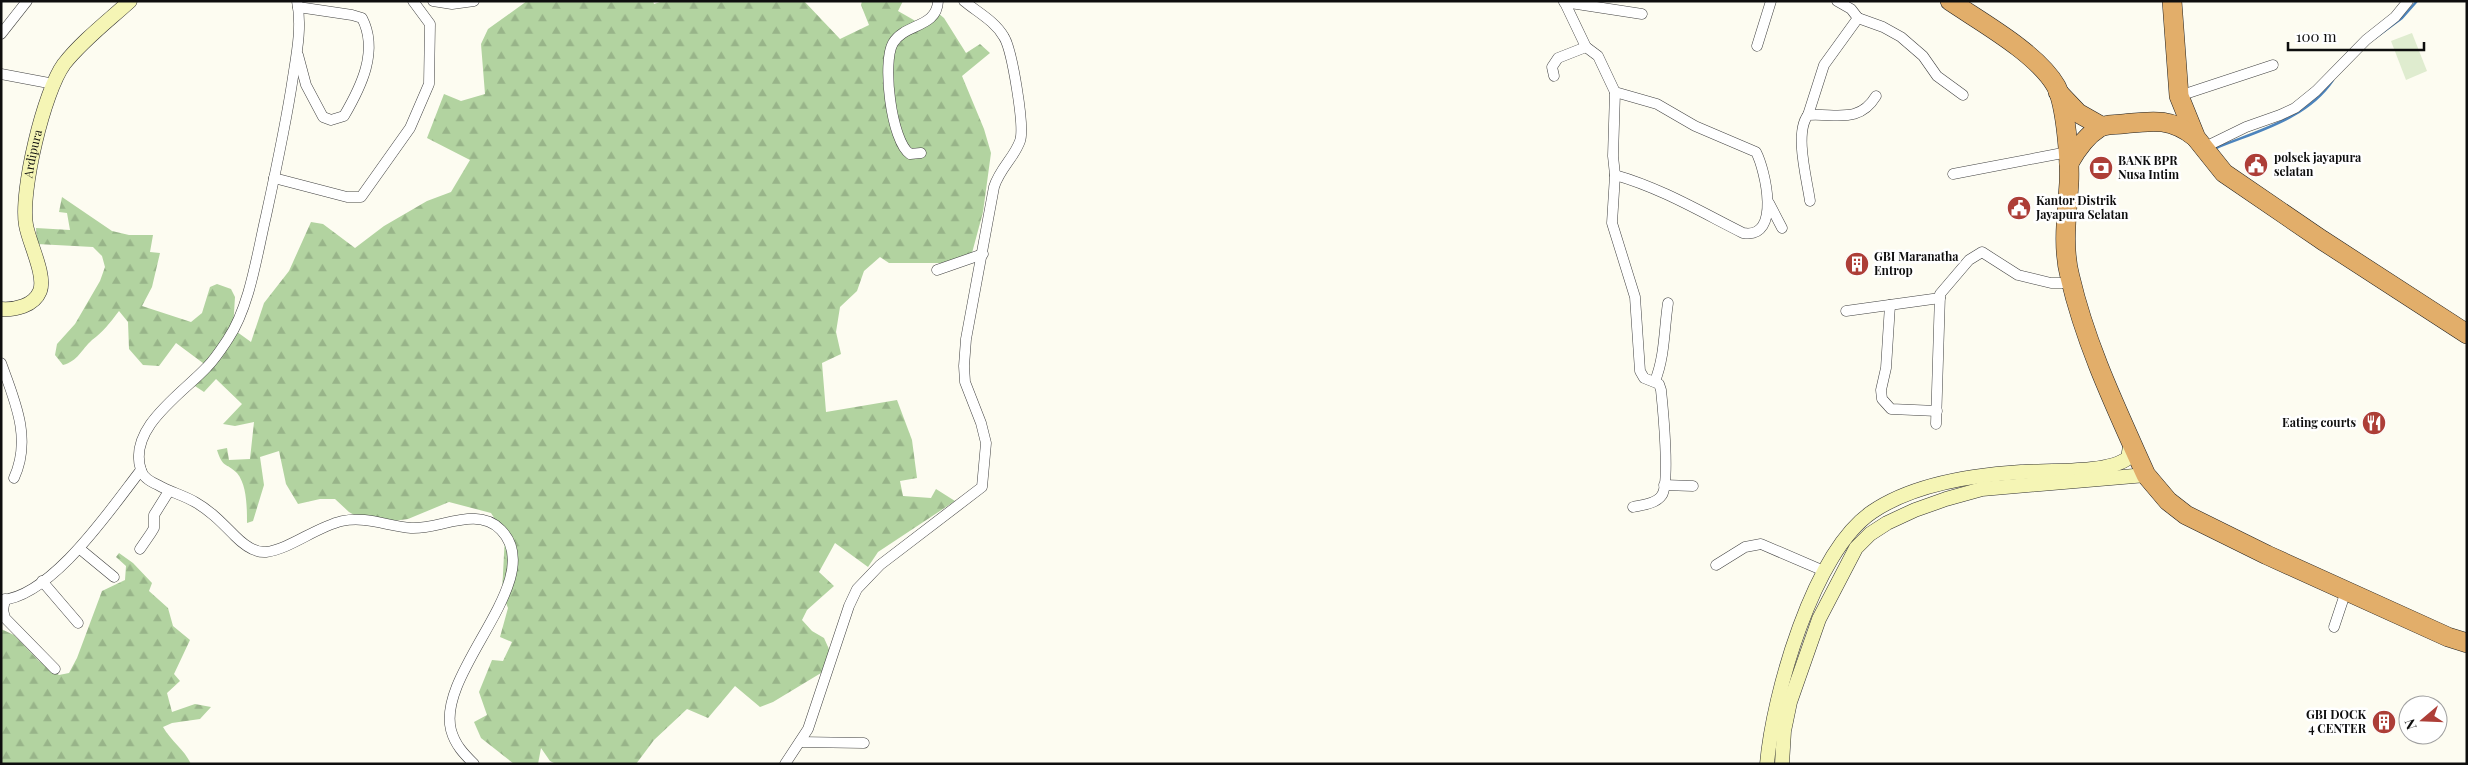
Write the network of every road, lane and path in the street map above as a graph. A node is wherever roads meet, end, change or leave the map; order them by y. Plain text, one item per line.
1 (27, 1) edge
2 (130, 1) edge
3 (413, 1) edge
4 (433, 1) edge
5 (474, 1) edge
6 (938, 1) edge
7 (964, 1) edge
8 (1771, 1) edge
9 (1837, 1) edge
10 (1950, 1) edge
11 (2172, 1) edge
12 (2408, 1) edge
13 (1564, 2) edge
14 (299, 3) edge
15 (1642, 14) dead end
16 (1858, 18) junction
17 (3, 27) edge
18 (1757, 46) dead end
19 (1586, 47) junction
20 (297, 51) junction
21 (2273, 65) dead end
22 (1, 74) edge
23 (1554, 76) dead end
24 (54, 84) junction
25 (1614, 92) junction
26 (2058, 92) junction
27 (2178, 92) junction
28 (1963, 95) dead end
29 (1876, 96) dead end
30 (1808, 115) junction
31 (2155, 121) junction
32 (2102, 126) junction
33 (2199, 143) junction
34 (921, 152) dead end
35 (2069, 158) junction
36 (1953, 174) dead end
37 (1615, 175) junction
38 (274, 178) junction
39 (1810, 201) dead end
40 (1768, 202) junction
41 (1782, 228) dead end
42 (983, 254) junction
43 (937, 270) dead end
44 (2071, 283) junction
45 (1940, 298) junction
46 (1668, 302) dead end
47 (1890, 305) junction
48 (1, 309) edge
49 (1846, 311) dead end
50 (2467, 334) edge
51 (1, 363) edge
52 (1655, 381) junction
53 (1937, 411) junction
54 (1936, 424) dead end
55 (2131, 441) junction
56 (141, 470) junction
57 (2146, 475) junction
58 (14, 478) dead end
59 (1664, 485) junction
60 (1693, 486) dead end
61 (169, 491) junction
62 (1633, 507) dead end
63 (80, 548) junction
64 (140, 549) dead end
65 (1716, 565) dead end
66 (1824, 571) junction
67 (114, 576) dead end
68 (42, 581) junction
69 (2346, 591) junction
70 (3, 600) edge
71 (78, 623) dead end
72 (2334, 627) dead end
73 (2467, 643) edge
74 (55, 669) dead end
75 (800, 742) junction
76 (864, 744) dead end
77 (474, 764) edge
78 (784, 764) edge
79 (1767, 764) edge
80 (1782, 764) edge

1 - 17 street
2 - 24 street, Ardipura
3 - 38 street
4 - 5 street
6 - 34 street
7 - 42 street
8 - 18 street
9 - 16 street
10 - 26 highway
11 - 27 highway
12 - 33 street
13 - 15 street
13 - 19 street
14 - 20 street
14 - 20 street
16 - 28 street
16 - 30 street
19 - 23 street
19 - 25 street
20 - 38 street
21 - 27 street
22 - 24 street
24 - 48 street, Ardipura
25 - 37 street
25 - 40 street
26 - 32 highway
26 - 35 highway
27 - 31 highway
27 - 33 highway
29 - 30 street
30 - 39 street
31 - 32 highway
31 - 33 highway
32 - 35 highway
33 - 50 highway
35 - 36 street
35 - 44 highway
37 - 40 street
37 - 52 street
38 - 56 street
40 - 41 street
42 - 43 street
42 - 75 street
44 - 45 street
44 - 55 highway
45 - 47 street
45 - 53 street
46 - 52 street
47 - 49 street
47 - 53 street
51 - 58 street
52 - 59 street
53 - 54 street
55 - 57 highway
55 - 66 street
56 - 61 street
56 - 63 street
57 - 69 highway
57 - 80 street
59 - 60 street
59 - 62 street
61 - 64 street
61 - 77 street
63 - 67 street
63 - 68 street
65 - 66 street
66 - 79 street
68 - 70 street
68 - 71 street
69 - 72 street
69 - 73 highway
70 - 74 street
75 - 76 street
75 - 78 street

